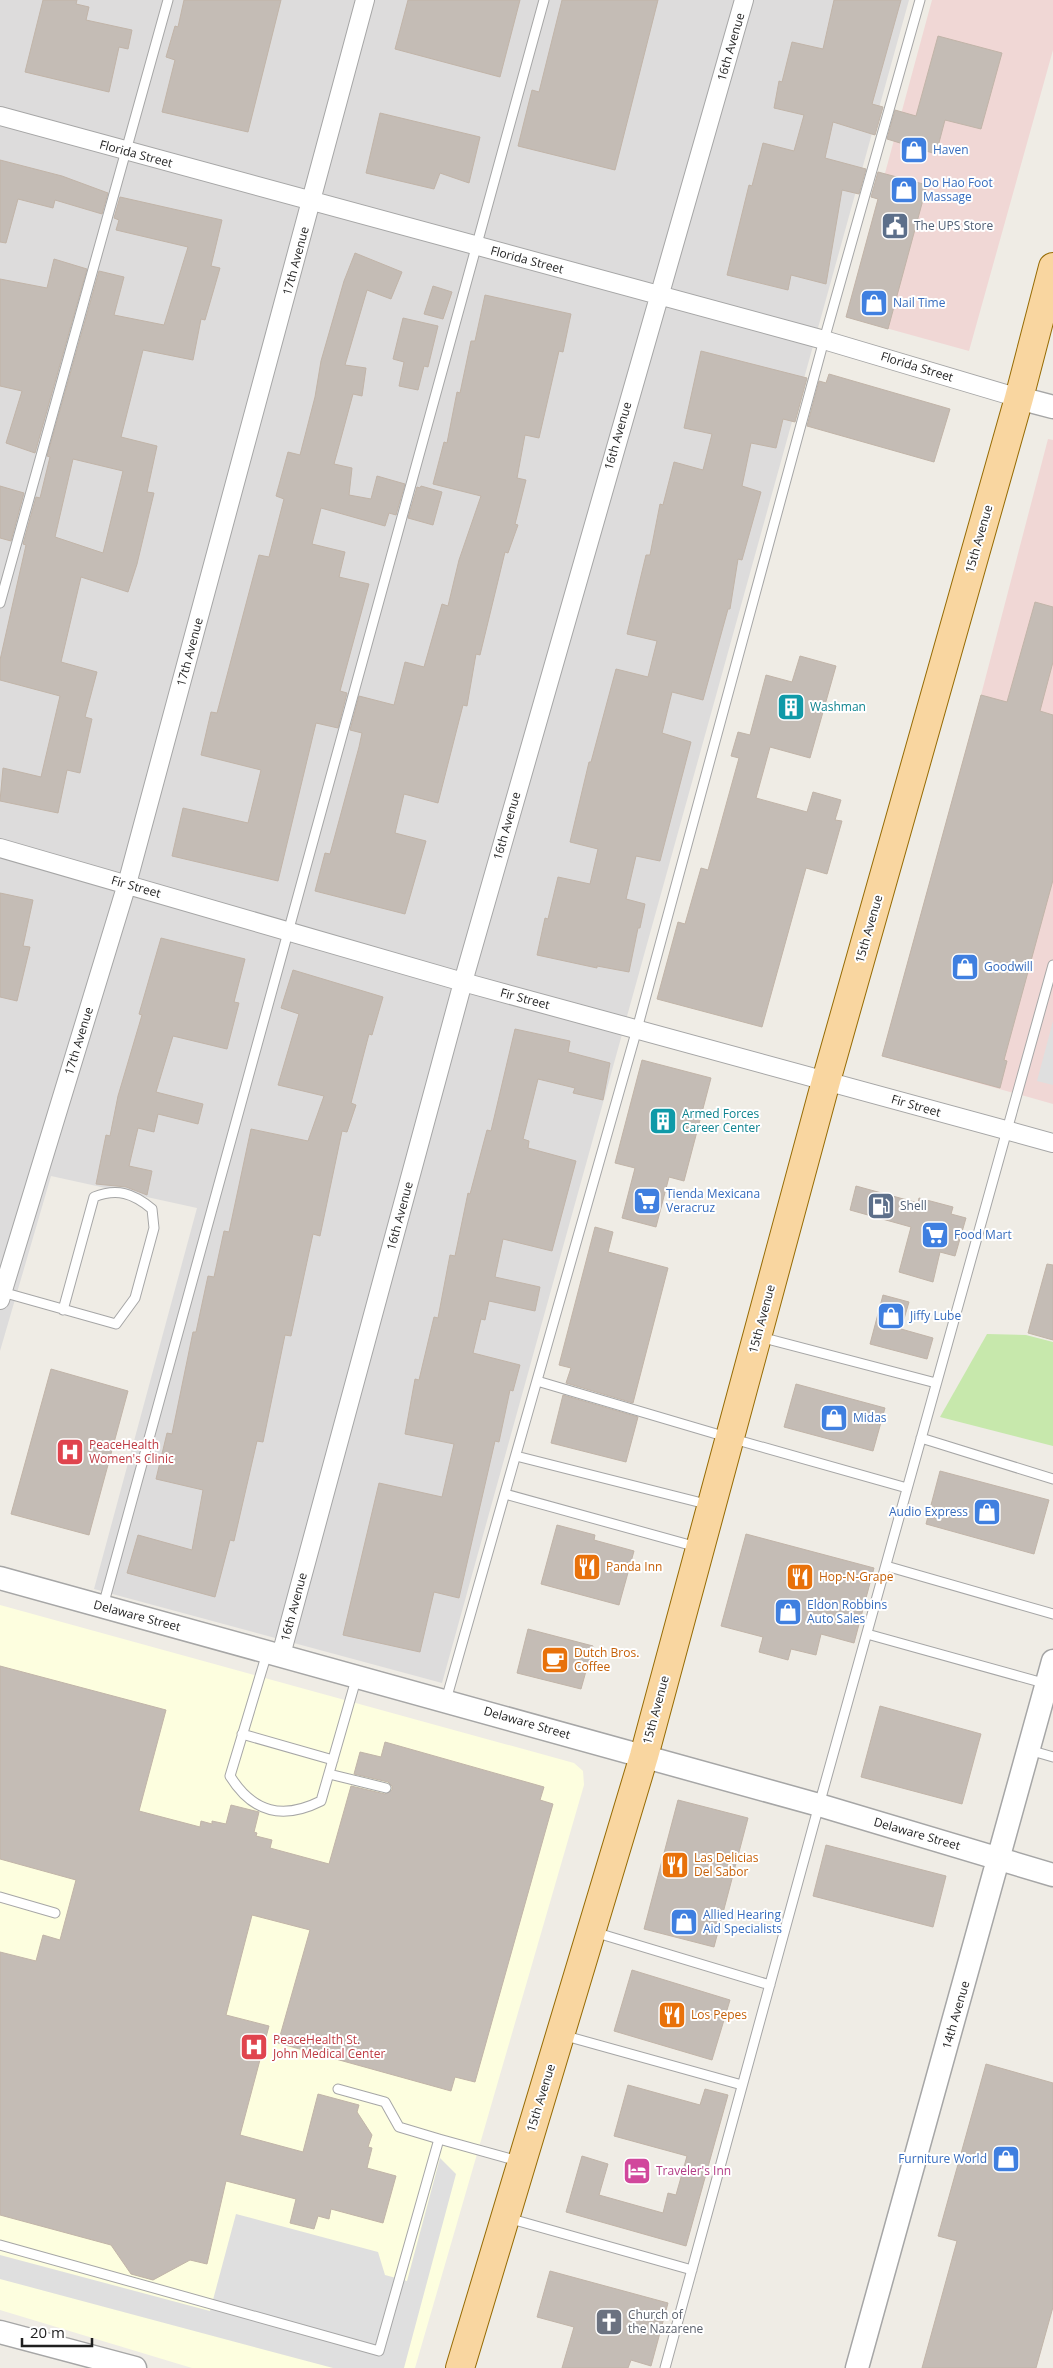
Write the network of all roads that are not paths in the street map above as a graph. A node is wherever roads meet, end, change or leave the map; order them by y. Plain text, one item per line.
1 (168, 0) edge
2 (365, 0) edge
3 (544, 0) edge
4 (744, 0) edge
5 (920, 0) edge
6 (0, 116) edge
7 (127, 151) junction
8 (312, 202) junction
9 (476, 246) junction
10 (1052, 276) edge
11 (658, 296) junction
12 (824, 340) junction
13 (1019, 398) junction
14 (1053, 406) edge
15 (0, 603) edge
16 (0, 848) edge
17 (127, 884) junction
18 (288, 931) junction
19 (1053, 965) edge
20 (463, 982) junction
21 (637, 1029) junction
22 (826, 1080) junction
23 (1006, 1131) junction
24 (1053, 1143) edge
25 (1, 1296) edge
26 (63, 1310) junction
27 (757, 1337) junction
28 (537, 1381) junction
29 (936, 1383) junction
30 (730, 1438) junction
31 (921, 1438) junction
32 (516, 1456) junction
33 (1053, 1479) edge
34 (907, 1488) junction
35 (505, 1494) junction
36 (712, 1506) junction
37 (700, 1547) junction
38 (886, 1566) junction
39 (0, 1578) edge
40 (103, 1606) junction
41 (1053, 1614) edge
42 (867, 1634) junction
43 (274, 1653) junction
44 (1053, 1661) edge
45 (357, 1676) junction
46 (1047, 1684) junction
47 (446, 1700) junction
48 (242, 1734) junction
49 (1028, 1750) junction
50 (644, 1756) junction
51 (1053, 1757) edge
52 (333, 1760) junction
53 (329, 1774) junction
54 (386, 1788) dead end
55 (818, 1805) junction
56 (999, 1858) junction
57 (1053, 1875) edge
58 (0, 1896) edge
59 (56, 1913) dead end
60 (591, 1931) junction
61 (770, 1985) junction
62 (560, 2035) junction
63 (742, 2085) junction
64 (338, 2089) dead end
65 (439, 2138) junction
66 (522, 2162) junction
67 (505, 2218) junction
68 (0, 2245) edge
69 (692, 2270) junction
70 (0, 2332) edge
71 (135, 2368) edge
72 (460, 2368) edge
73 (666, 2368) edge
74 (857, 2368) edge

1 - 7 lane
2 - 8 street, 17th Avenue
3 - 9 lane
4 - 11 street, 16th Avenue
5 - 12 lane
6 - 7 street, Florida Street
7 - 8 street, Florida Street
7 - 15 lane
8 - 9 street, Florida Street
8 - 17 street, 17th Avenue
9 - 11 street, Florida Street
9 - 18 lane
10 - 13 main road, 15th Avenue
11 - 12 street, Florida Street
11 - 20 street, 16th Avenue
12 - 13 street, Florida Street
12 - 21 lane
13 - 14 street, Florida Street
13 - 22 main road, 15th Avenue
16 - 17 street, Fir Street
17 - 18 street, Fir Street
17 - 25 street, 17th Avenue
18 - 20 street, Fir Street
18 - 40 lane
19 - 23 lane
20 - 21 street, Fir Street
20 - 43 street, 16th Avenue
21 - 22 street, Fir Street
21 - 28 lane
22 - 23 street, Fir Street
22 - 27 main road, 15th Avenue
23 - 24 street, Fir Street
23 - 29 lane
25 - 26 lane
26 - 26 lane
27 - 29 lane
27 - 30 main road, 15th Avenue
28 - 30 lane
28 - 32 lane
29 - 31 lane
30 - 34 lane
30 - 36 main road, 15th Avenue
31 - 33 lane
31 - 34 lane
32 - 35 lane
32 - 36 lane
34 - 38 lane
35 - 37 lane
35 - 47 lane
36 - 37 main road, 15th Avenue
37 - 50 main road, 15th Avenue
38 - 41 lane
38 - 42 lane
39 - 40 street, Delaware Street
40 - 43 street, Delaware Street
42 - 46 lane
42 - 55 lane
43 - 45 street, Delaware Street
43 - 48 lane
44 - 46 street, 14th Avenue
45 - 47 street, Delaware Street
45 - 52 lane
46 - 49 street, 14th Avenue
47 - 50 street, Delaware Street
48 - 52 lane
48 - 53 lane
49 - 51 lane
49 - 56 street, 14th Avenue
50 - 55 street, Delaware Street
50 - 60 main road, 15th Avenue
52 - 53 lane
53 - 54 lane
55 - 56 street, Delaware Street
55 - 61 lane
56 - 57 street, Delaware Street
56 - 74 street, 14th Avenue
58 - 59 lane
60 - 61 lane
60 - 62 main road, 15th Avenue
61 - 63 lane
62 - 63 lane
62 - 66 main road, 15th Avenue
63 - 69 lane
64 - 65 lane
65 - 66 lane
65 - 68 lane
66 - 67 main road, 15th Avenue
67 - 69 lane
67 - 72 main road, 15th Avenue
69 - 73 lane
70 - 71 street

